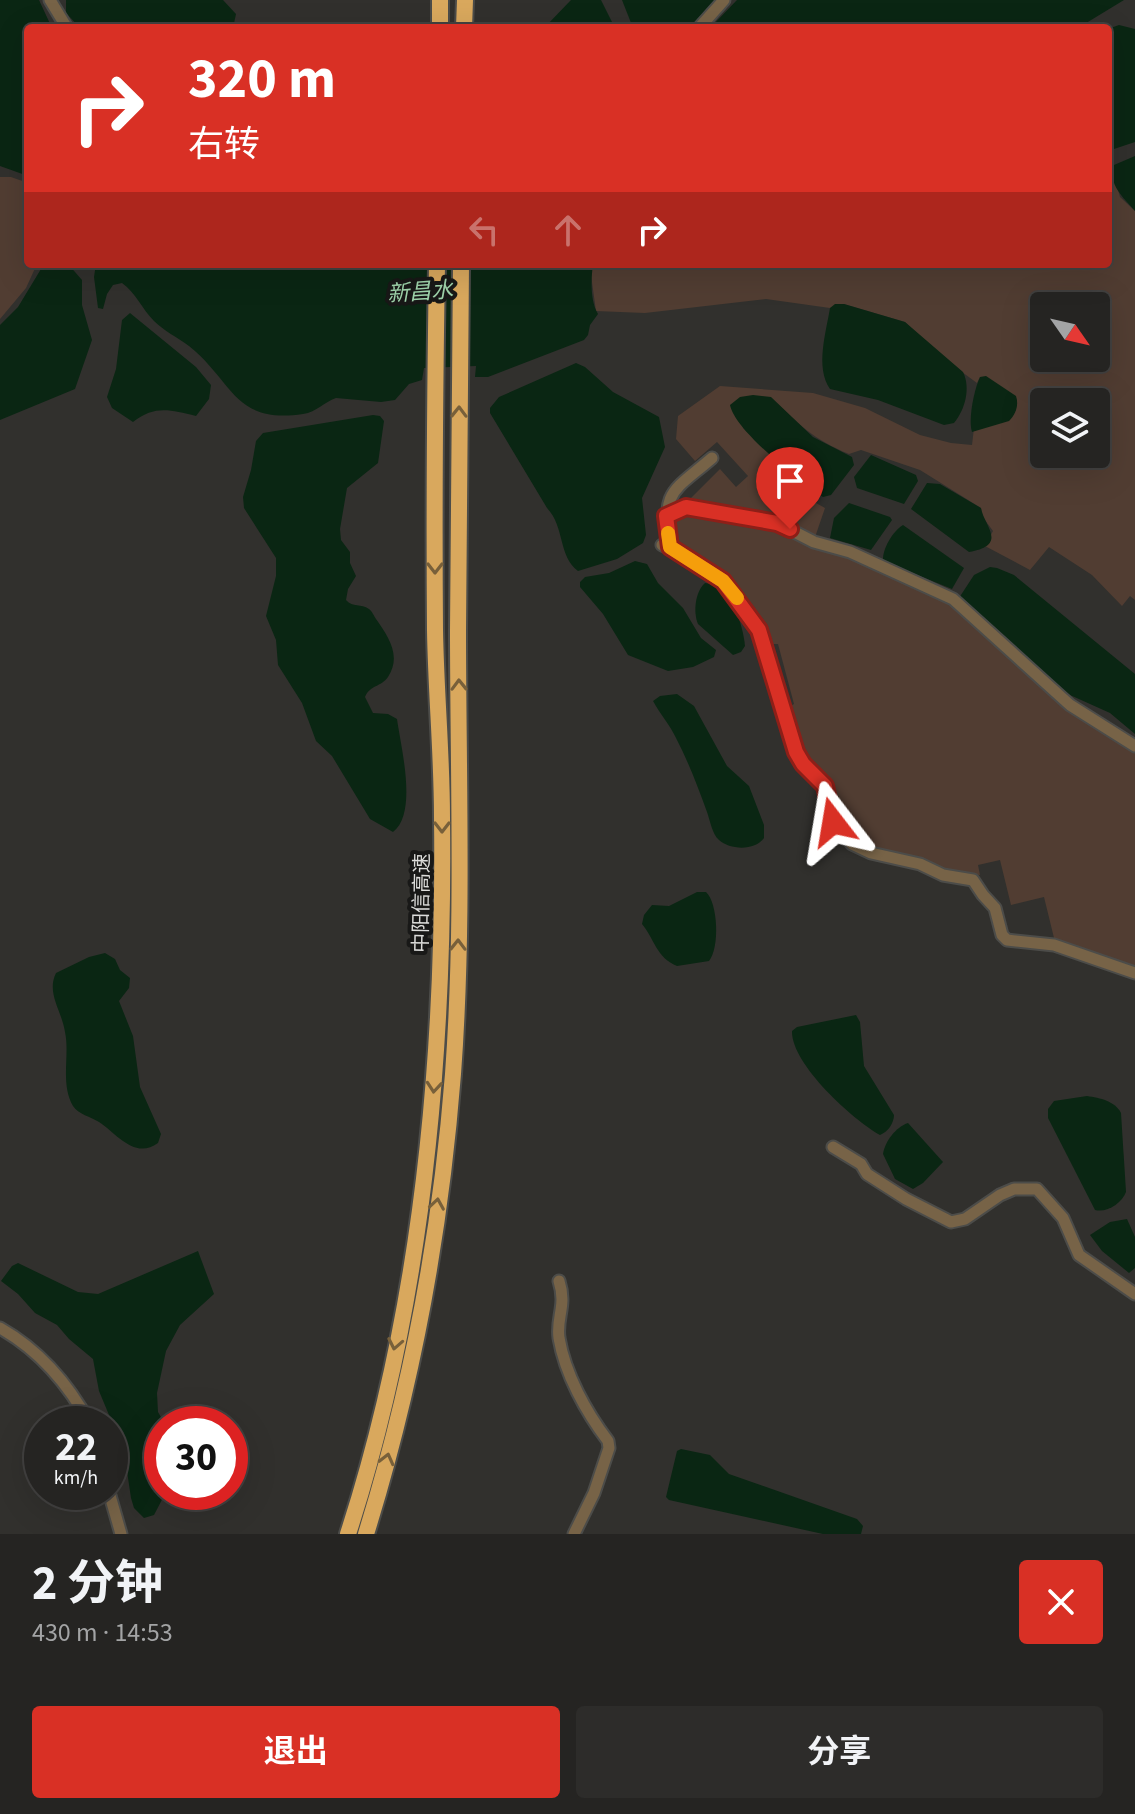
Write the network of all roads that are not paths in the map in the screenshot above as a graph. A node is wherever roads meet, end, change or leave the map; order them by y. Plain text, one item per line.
1 (50, 0) edge
2 (440, 0) edge
3 (465, 0) edge
4 (724, 0) edge
5 (65, 24) edge
6 (440, 24) edge
7 (464, 24) edge
8 (703, 24) edge
9 (437, 268) edge
10 (461, 268) edge
11 (712, 458) dead end
12 (666, 516) junction
13 (1135, 746) edge
14 (1135, 973) edge
15 (833, 1147) dead end
16 (559, 1281) dead end
17 (1135, 1294) edge
18 (0, 1328) edge
19 (79, 1406) edge
20 (114, 1510) edge
21 (121, 1534) edge
22 (348, 1534) edge
23 (366, 1534) edge
24 (574, 1534) edge

1 - 5 street
2 - 6 highway
3 - 7 highway
4 - 8 street
9 -> 22 highway, 中阳信高速
23 -> 10 highway, 中阳信高速
11 - 12 street
12 - 13 street
12 - 14 street
15 - 17 street
16 - 24 street
18 - 19 street
20 - 21 street

